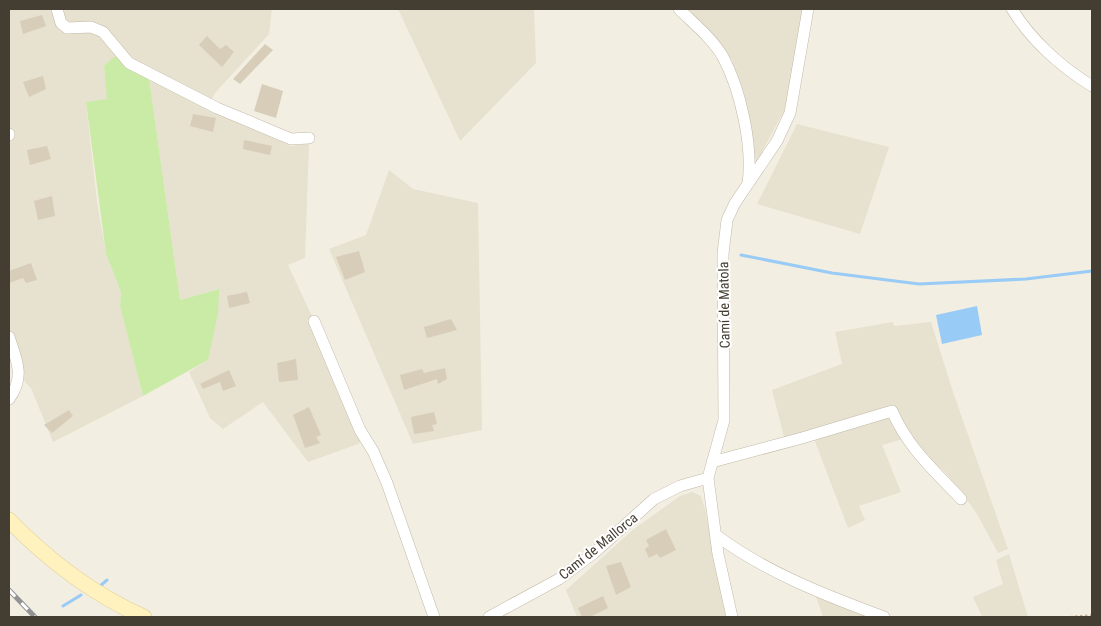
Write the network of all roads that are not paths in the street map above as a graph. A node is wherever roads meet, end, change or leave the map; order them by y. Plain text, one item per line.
1 (57, 9) edge
2 (678, 9) edge
3 (808, 9) edge
4 (1012, 9) edge
5 (1092, 86) edge
6 (310, 138) dead end
7 (747, 188) junction
8 (314, 321) dead end
9 (9, 337) edge
10 (9, 399) edge
11 (712, 462) junction
12 (708, 478) junction
13 (961, 499) dead end
14 (9, 520) edge
15 (9, 524) edge
16 (716, 535) junction
17 (135, 617) edge
18 (144, 617) edge
19 (434, 617) edge
20 (489, 617) edge
21 (732, 617) edge
22 (884, 617) edge

1 - 6 street
2 - 7 street
3 - 7 street, Camí de Matola
4 - 5 street
7 - 11 street, Camí de Matola
8 - 19 street
9 - 10 street
11 - 12 street, Camí de Matola
11 - 13 street
12 - 16 street, Camí de Matola
12 - 20 street, Camí de Mallorca
14 - 18 street
15 - 17 street
16 - 21 street, Camí de Matola
16 - 22 street

